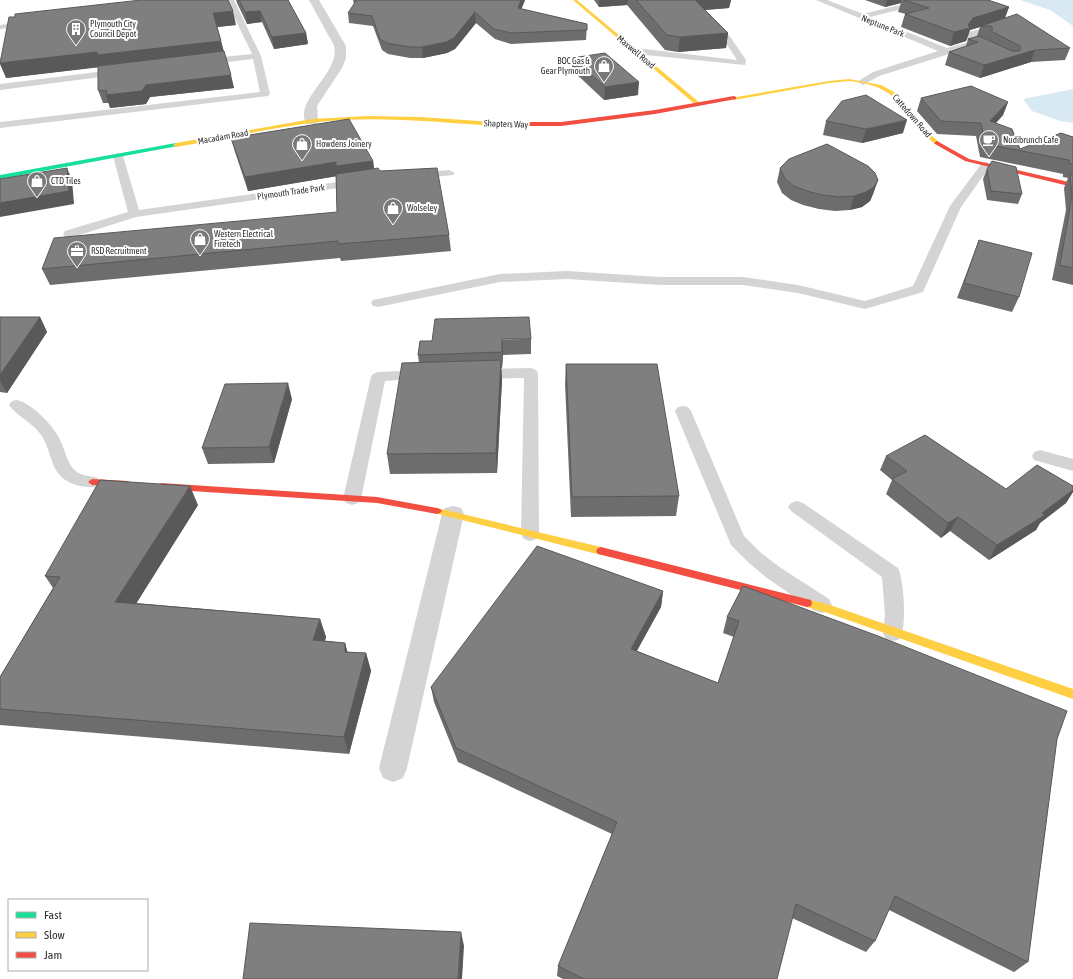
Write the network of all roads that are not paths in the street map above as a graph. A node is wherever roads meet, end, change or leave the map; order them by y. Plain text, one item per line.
1 (230, 0) edge
2 (314, 0) edge
3 (575, 0) edge
4 (820, 0) edge
5 (928, 0) edge
6 (862, 17) junction
7 (36, 22) edge
8 (1008, 23) edge
9 (2, 26) edge
10 (726, 37) dead end
11 (0, 38) edge
12 (976, 43) junction
13 (636, 51) junction
14 (946, 51) junction
15 (997, 53) edge
16 (257, 56) junction
17 (195, 63) edge
18 (133, 70) edge
19 (863, 82) junction
20 (0, 87) edge
21 (698, 104) junction
22 (312, 121) junction
23 (0, 125) edge
24 (118, 156) junction
25 (986, 165) junction
26 (449, 173) dead end
27 (0, 177) edge
28 (402, 177) edge
29 (371, 180) edge
30 (1073, 185) edge
31 (134, 214) junction
32 (69, 234) dead end
33 (378, 303) dead end
34 (462, 374) edge
35 (439, 375) edge
36 (17, 405) dead end
37 (683, 410) dead end
38 (1040, 456) dead end
39 (1073, 465) edge
40 (92, 482) joint
41 (139, 485) edge
42 (155, 486) edge
43 (352, 499) junction
44 (797, 507) dead end
45 (453, 514) junction
46 (530, 534) junction
47 (826, 608) junction
48 (893, 633) junction
49 (1073, 694) edge
50 (393, 768) dead end

1 - 16 lane
2 - 22 street
3 - 13 street, Maxwell Road
4 - 6 lane, Neptune Park
5 - 6 lane
6 - 14 lane, Neptune Park
7 - 9 lane
8 - 12 lane
9 - 11 lane
10 - 13 lane
12 - 14 lane
12 - 15 lane
13 - 21 street, Maxwell Road
14 - 19 lane
16 - 17 lane
16 - 23 lane
18 - 20 lane
19 - 21 street, Cattedown Road
19 - 25 street, Cattedown Road
21 - 22 street, Shapters Way
22 - 24 street, Macadam Road
24 - 27 street, Macadam Road
24 - 31 lane
25 - 30 street, Cattedown Road
25 - 33 lane
26 - 28 lane
29 - 31 lane, Plymouth Trade Park
31 - 32 lane, Plymouth Trade Park
34 - 46 lane
35 - 43 lane
36 - 40 lane
37 - 47 lane
38 - 39 lane
40 - 41 street
42 - 43 street
43 - 45 street
44 - 48 lane
45 - 46 street
45 - 50 street
46 - 47 street
47 - 48 street
48 - 49 street

